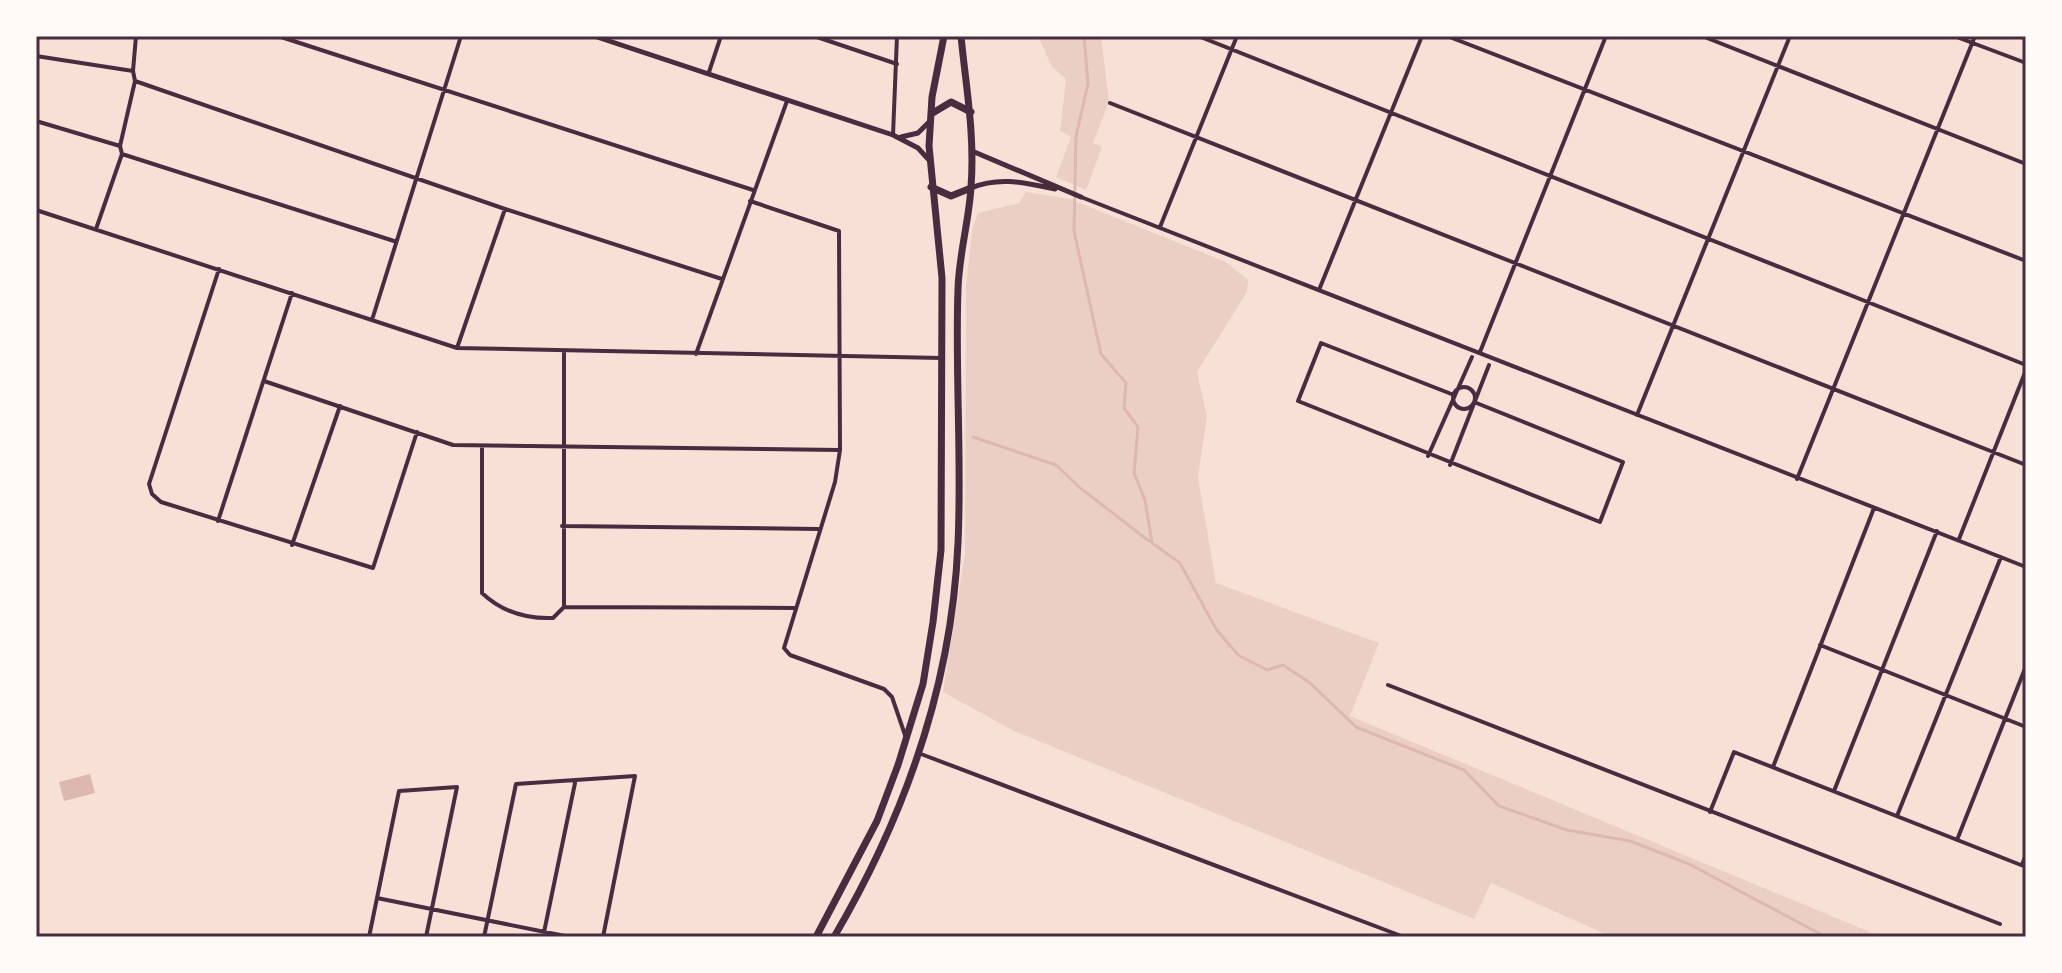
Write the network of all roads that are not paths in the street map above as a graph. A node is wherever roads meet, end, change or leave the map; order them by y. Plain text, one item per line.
1 (136, 36) edge
2 (278, 36) edge
3 (461, 36) edge
4 (594, 36) edge
5 (721, 36) edge
6 (814, 36) edge
7 (897, 36) edge
8 (944, 36) edge
9 (961, 36) edge
10 (1198, 36) edge
11 (1237, 36) edge
12 (1422, 36) edge
13 (1447, 36) edge
14 (1606, 36) edge
15 (1702, 36) edge
16 (1790, 36) edge
17 (1954, 36) edge
18 (1975, 36) edge
19 (1972, 43) junction
20 (1232, 50) junction
21 (36, 56) edge
22 (2026, 63) edge
23 (897, 64) junction
24 (1778, 67) junction
25 (133, 71) junction
26 (709, 72) junction
27 (135, 81) junction
28 (1585, 89) junction
29 (443, 91) junction
30 (788, 99) junction
31 (1110, 103) dead end
32 (972, 113) junction
33 (1392, 113) junction
34 (930, 117) junction
35 (36, 121) edge
36 (1937, 130) junction
37 (897, 136) junction
38 (1197, 137) junction
39 (120, 146) junction
40 (971, 151) junction
41 (1744, 153) junction
42 (122, 154) junction
43 (929, 160) junction
44 (2026, 164) edge
45 (1551, 176) junction
46 (416, 177) junction
47 (931, 187) junction
48 (971, 188) junction
49 (753, 190) junction
50 (1068, 192) junction
51 (1081, 197) joint
52 (1356, 200) junction
53 (750, 201) junction
54 (505, 209) junction
55 (36, 210) edge
56 (1903, 216) junction
57 (1160, 227) junction
58 (96, 229) junction
59 (1710, 240) junction
60 (394, 241) junction
61 (2026, 261) edge
62 (1516, 263) junction
63 (219, 269) junction
64 (722, 279) junction
65 (1319, 290) junction
66 (292, 293) junction
67 (1869, 303) junction
68 (372, 320) junction
69 (1674, 325) junction
70 (457, 348) junction
71 (564, 352) junction
72 (1480, 352) junction
73 (696, 354) junction
74 (839, 355) junction
75 (1472, 357) dead end
76 (941, 358) junction
77 (1489, 365) dead end
78 (2026, 368) edge
79 (264, 381) junction
80 (1834, 390) junction
81 (1454, 395) junction
82 (1474, 402) junction
83 (340, 406) junction
84 (1637, 415) junction
85 (417, 432) junction
86 (482, 446) junction
87 (563, 446) junction
88 (840, 450) junction
89 (1994, 451) junction
90 (1428, 456) junction
91 (1450, 465) junction
92 (2026, 465) edge
93 (1797, 479) junction
94 (1874, 508) junction
95 (218, 521) junction
96 (562, 526) junction
97 (818, 529) junction
98 (1937, 531) junction
99 (1959, 540) junction
100 (292, 545) junction
101 (2001, 557) junction
102 (2025, 565) edge
103 (564, 607) junction
104 (795, 608) junction
105 (1820, 645) junction
106 (2026, 666) edge
107 (1882, 670) junction
108 (1388, 685) dead end
109 (1945, 696) junction
110 (2005, 719) junction
111 (2026, 727) edge
112 (907, 741) junction
113 (921, 754) junction
114 (1773, 767) junction
115 (575, 782) junction
116 (1834, 791) junction
117 (1710, 812) junction
118 (1897, 816) junction
119 (1957, 840) junction
120 (2026, 854) edge
121 (2024, 866) edge
122 (377, 898) junction
123 (432, 909) junction
124 (488, 921) junction
125 (2000, 924) dead end
126 (544, 934) edge
127 (369, 937) edge
128 (426, 937) edge
129 (484, 937) edge
130 (570, 937) edge
131 (603, 937) edge
132 (816, 937) edge
133 (834, 937) edge
134 (1404, 937) edge

1 - 25 street
2 - 29 street
3 - 29 street
4 - 26 street
5 - 26 street
6 - 23 street
7 - 23 street
8 - 34 main road
9 - 32 main road
10 - 20 street
11 - 20 street
12 - 33 street
13 - 28 street
14 - 28 street
15 - 24 street
16 - 24 street
17 - 19 street
18 - 19 street
19 - 22 street
19 - 36 street
20 - 33 street
20 - 38 street
21 - 25 street
23 - 37 street
24 - 36 street
24 - 41 street
25 - 27 street
26 - 30 street
27 - 39 street
27 - 46 street
28 - 41 street
28 - 45 street
29 - 46 street
29 - 49 street
30 - 37 street
30 - 49 street
31 - 38 street
32 - 34 main road
32 - 40 main road
33 - 45 street
33 - 52 street
34 - 37 street
34 - 43 main road
35 - 39 street
36 - 44 street
36 - 56 street
37 - 43 street
38 - 52 street
38 - 57 street
39 - 42 street
40 - 48 main road
40 - 50 street
41 - 56 street
41 - 59 street
42 - 58 street
42 - 60 street
43 - 47 main road
45 - 59 street
45 - 62 street
46 - 54 street
46 - 60 street
47 - 48 main road
47 - 76 main road
48 - 50 street
48 - 113 main road
49 - 53 street
50 - 51 street
51 - 57 street
52 - 62 street
52 - 65 street
53 - 64 street
53 - 74 street
54 - 64 street
54 - 70 street
55 - 58 street
56 - 61 street
56 - 67 street
57 - 65 street
58 - 63 street
59 - 67 street
59 - 69 street
60 - 68 street
62 - 69 street
62 - 72 street
63 - 66 street
63 - 95 street
64 - 73 street
65 - 72 street
66 - 68 street
66 - 79 street
67 - 78 street
67 - 80 street
68 - 70 street
69 - 80 street
69 - 84 street
70 - 71 street
71 - 73 street
71 - 87 street
72 - 84 street
73 - 74 street
74 - 76 street
74 - 88 street
75 - 81 street
76 - 112 main road
77 - 82 street
78 - 89 street
79 - 83 street
79 - 95 street
80 - 89 street
80 - 93 street
81 - 82 street
81 - 82 street
81 - 90 street
81 - 90 street
82 - 91 street
82 - 91 street
83 - 85 street
83 - 100 street
84 - 93 street
85 - 86 street
85 - 100 street
86 - 87 street
86 - 103 street
87 - 88 street
87 - 96 street
88 - 97 street
89 - 92 street
89 - 99 street
90 - 91 street
93 - 94 street
94 - 98 street
94 - 105 street
95 - 100 street
96 - 97 street
96 - 103 street
97 - 104 street
98 - 99 street
98 - 107 street
99 - 101 street
101 - 102 street
101 - 109 street
103 - 104 street
104 - 112 street
105 - 107 street
105 - 114 street
106 - 110 street
107 - 109 street
107 - 116 street
108 - 117 street
109 - 110 street
109 - 118 street
110 - 111 street
110 - 119 street
112 - 132 main road
113 - 133 main road
113 - 134 street
114 - 116 street
114 - 117 street
115 - 124 street
115 - 126 street
115 - 131 street
116 - 118 street
117 - 125 street
118 - 119 street
119 - 121 street
120 - 121 street
122 - 123 street
122 - 123 street
122 - 127 street
123 - 124 street
123 - 128 street
124 - 126 street
124 - 129 street
126 - 130 street

